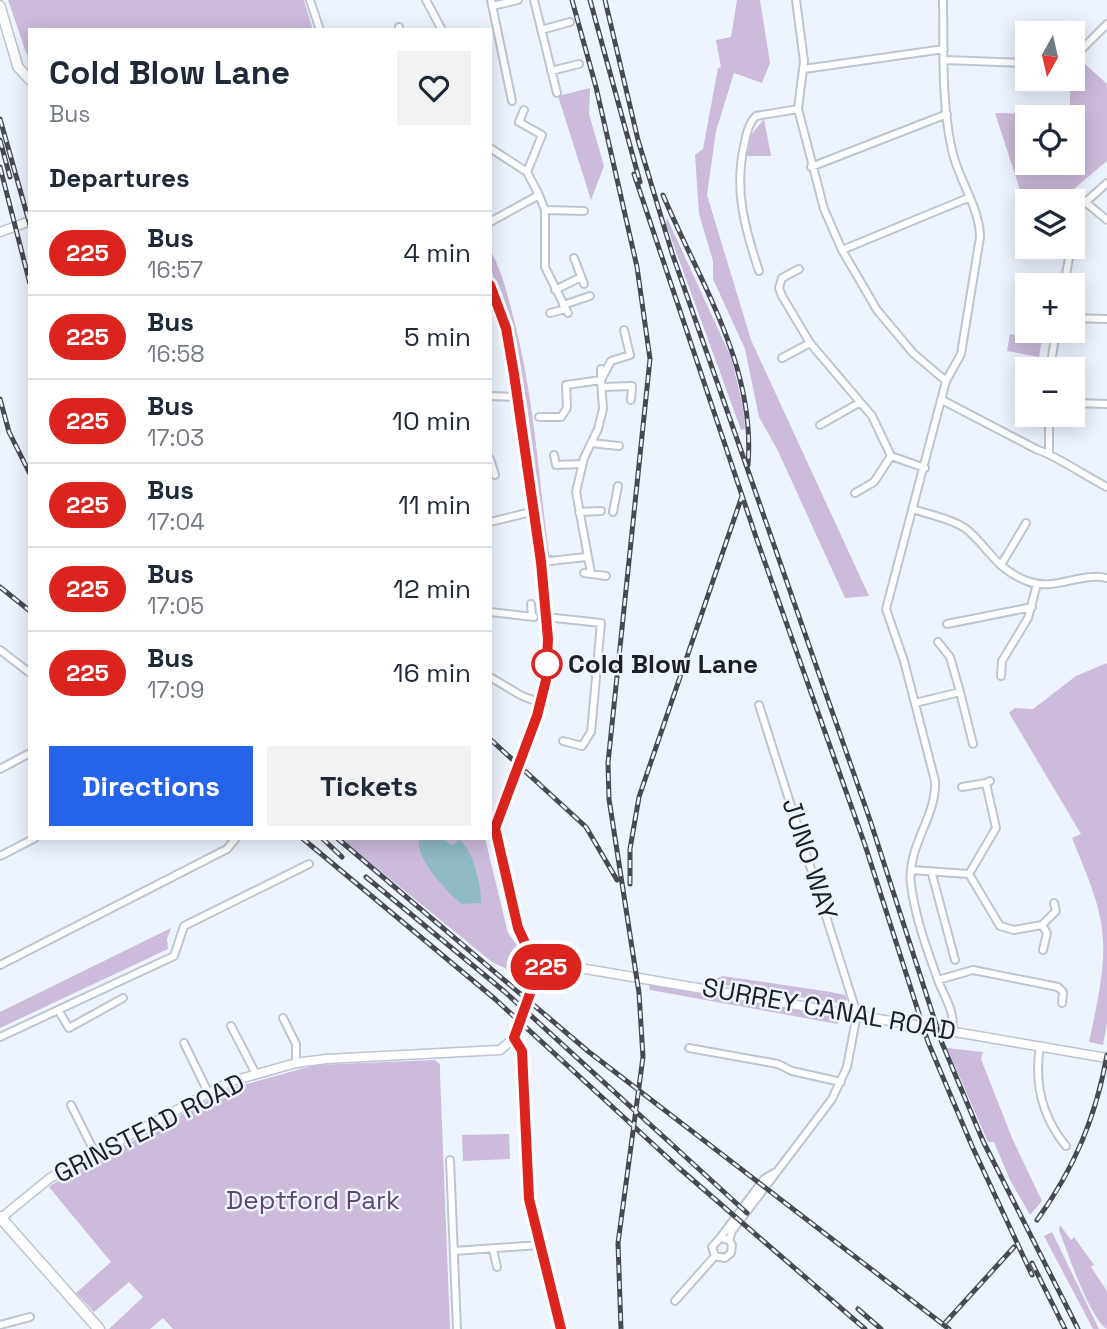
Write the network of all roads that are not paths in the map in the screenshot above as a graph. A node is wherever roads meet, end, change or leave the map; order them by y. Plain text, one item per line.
1 (310, 0) edge
2 (426, 0) edge
3 (518, 0) edge
4 (534, 0) edge
5 (796, 0) edge
6 (943, 0) edge
7 (491, 3) edge
8 (0, 6) edge
9 (570, 22) dead end
10 (1107, 24) edge
11 (319, 28) edge
12 (441, 28) edge
13 (541, 30) junction
14 (1085, 46) edge
15 (944, 49) junction
16 (945, 60) junction
17 (1015, 63) edge
18 (579, 64) dead end
19 (804, 69) junction
20 (551, 71) junction
21 (28, 78) edge
22 (557, 93) dead end
23 (512, 102) dead end
24 (798, 108) junction
25 (524, 110) dead end
26 (947, 114) junction
27 (492, 149) edge
28 (811, 167) junction
29 (527, 172) junction
30 (1107, 183) edge
31 (539, 195) junction
32 (968, 198) junction
33 (578, 200) dead end
34 (1085, 200) edge
35 (1085, 202) edge
36 (544, 210) junction
37 (1107, 219) edge
38 (492, 221) edge
39 (28, 222) edge
40 (0, 232) edge
41 (842, 250) junction
42 (574, 258) dead end
43 (799, 269) dead end
44 (759, 271) dead end
45 (492, 290) edge
46 (555, 290) junction
47 (590, 296) dead end
48 (566, 309) junction
49 (550, 313) dead end
50 (1085, 318) edge
51 (1107, 319) edge
52 (624, 330) dead end
53 (810, 343) junction
54 (782, 358) dead end
55 (601, 369) dead end
56 (564, 377) dead end
57 (946, 381) junction
58 (602, 383) junction
59 (566, 385) junction
60 (492, 396) edge
61 (517, 397) junction
62 (631, 400) dead end
63 (942, 400) junction
64 (859, 403) junction
65 (1085, 403) edge
66 (1107, 404) edge
67 (539, 417) dead end
68 (820, 425) dead end
69 (1049, 427) edge
70 (592, 443) junction
71 (619, 446) dead end
72 (1049, 452) junction
73 (554, 455) dead end
74 (891, 456) junction
75 (582, 464) junction
76 (492, 465) edge
77 (556, 465) junction
78 (925, 468) junction
79 (495, 475) dead end
80 (558, 475) dead end
81 (618, 486) dead end
82 (1107, 487) edge
83 (856, 493) dead end
84 (913, 509) junction
85 (601, 511) dead end
86 (535, 512) junction
87 (579, 512) junction
88 (613, 512) dead end
89 (492, 522) edge
90 (1026, 523) dead end
91 (586, 557) junction
92 (541, 562) junction
93 (1001, 565) junction
94 (606, 576) dead end
95 (1107, 578) edge
96 (1037, 584) junction
97 (531, 604) dead end
98 (1032, 607) junction
99 (492, 612) edge
100 (546, 617) junction
101 (947, 624) dead end
102 (938, 642) dead end
103 (0, 650) edge
104 (28, 671) edge
105 (1001, 676) dead end
106 (492, 678) edge
107 (960, 692) junction
108 (541, 703) junction
109 (915, 703) junction
110 (759, 705) dead end
111 (563, 741) dead end
112 (973, 744) dead end
113 (28, 754) edge
114 (0, 769) edge
115 (962, 787) dead end
116 (493, 819) edge
117 (31, 840) edge
118 (235, 840) edge
119 (0, 856) edge
120 (309, 864) dead end
121 (911, 870) junction
122 (932, 873) junction
123 (969, 874) junction
124 (1054, 903) dead end
125 (1042, 925) junction
126 (1043, 950) dead end
127 (955, 960) dead end
128 (0, 965) edge
129 (550, 973) junction
130 (938, 980) junction
131 (123, 998) dead end
132 (1062, 1003) dead end
133 (58, 1010) junction
134 (858, 1014) junction
135 (284, 1018) dead end
136 (230, 1026) dead end
137 (953, 1031) junction
138 (0, 1037) edge
139 (514, 1038) junction
140 (184, 1043) dead end
141 (1040, 1046) junction
142 (689, 1048) dead end
143 (1107, 1058) edge
144 (296, 1063) junction
145 (256, 1074) junction
146 (841, 1082) junction
147 (208, 1092) junction
148 (71, 1105) dead end
149 (1066, 1146) dead end
150 (95, 1153) junction
151 (450, 1160) dead end
152 (774, 1173) junction
153 (1, 1217) edge
154 (717, 1239) junction
155 (729, 1240) junction
156 (540, 1245) junction
157 (494, 1250) junction
158 (454, 1251) junction
159 (715, 1256) junction
160 (497, 1267) dead end
161 (675, 1301) dead end
162 (30, 1317) dead end
163 (0, 1325) edge
164 (99, 1329) edge
165 (457, 1329) edge
166 (561, 1329) edge

1 - 11 street
2 - 12 street
3 - 7 street
4 - 13 street
5 - 19 street
6 - 15 street
7 - 23 street
8 - 21 main road
9 - 13 street
10 - 14 street
13 - 20 street
15 - 16 street
15 - 19 street
16 - 17 street
16 - 26 street
18 - 20 street
19 - 24 street
20 - 22 street
24 - 28 street
24 - 44 street
25 - 29 street
26 - 28 street
26 - 32 street
27 - 29 street
28 - 41 street
29 - 31 street
30 - 34 street
31 - 36 street
31 - 38 street
32 - 41 street
32 - 57 street
33 - 36 street
35 - 37 street
36 - 46 street
39 - 40 street
41 - 57 street
42 - 46 street
43 - 53 street
45 - 61 main road
46 - 48 street
47 - 48 street
48 - 49 street
50 - 51 street
52 - 58 street
53 - 54 street
53 - 64 street
55 - 58 street
56 - 59 street
57 - 63 street
58 - 59 street
58 - 62 street
58 - 70 street
59 - 67 street
60 - 61 street
61 - 86 main road
63 - 72 street
63 - 78 street
64 - 68 street
64 - 74 street
65 - 66 street
69 - 72 street
70 - 71 street
70 - 75 street
72 - 82 street
73 - 77 street
74 - 78 street
74 - 83 street
75 - 77 street
75 - 87 street
76 - 79 street
77 - 80 street
78 - 84 street
81 - 88 street
84 - 93 street
84 - 109 street
85 - 87 street
86 - 89 street
86 - 92 main road
87 - 91 street
90 - 93 street
91 - 92 street
91 - 94 street
92 - 100 main road
93 - 96 street
95 - 96 street
96 - 98 street
97 - 99 street
98 - 101 street
98 - 105 street
100 - 108 main road
100 - 111 street
102 - 107 street
103 - 104 street
106 - 108 street
107 - 109 street
107 - 112 street
108 - 116 main road
109 - 121 street
110 - 134 street, JUNO WAY
113 - 114 street
115 - 123 street
116 - 129 main road
117 - 119 street
118 - 128 street
120 - 133 street
121 - 122 street
121 - 130 street
122 - 123 street
122 - 127 street
123 - 125 street
124 - 125 street
125 - 126 street
129 - 134 street, SURREY CANAL ROAD
129 - 139 main road
130 - 132 street
130 - 137 street
131 - 133 street
133 - 138 street
134 - 137 street, SURREY CANAL ROAD
134 - 146 street
135 - 144 street
136 - 145 street
137 - 141 street, SURREY CANAL ROAD
139 - 144 street, GRINSTEAD ROAD
139 - 156 main road
140 - 147 street
141 - 143 street, SURREY CANAL ROAD
141 - 149 street
142 - 146 street
144 - 145 street, GRINSTEAD ROAD
145 - 147 street, GRINSTEAD ROAD
146 - 152 street
147 - 150 street, GRINSTEAD ROAD
148 - 150 street
150 - 153 street, GRINSTEAD ROAD
151 - 158 street
152 - 154 street
152 - 155 street
153 - 164 main road
154 - 155 street
154 - 159 street
155 - 159 street
156 - 157 street
156 - 166 main road
157 - 158 street
157 - 160 street
158 - 165 street
159 - 161 street
162 - 163 street

